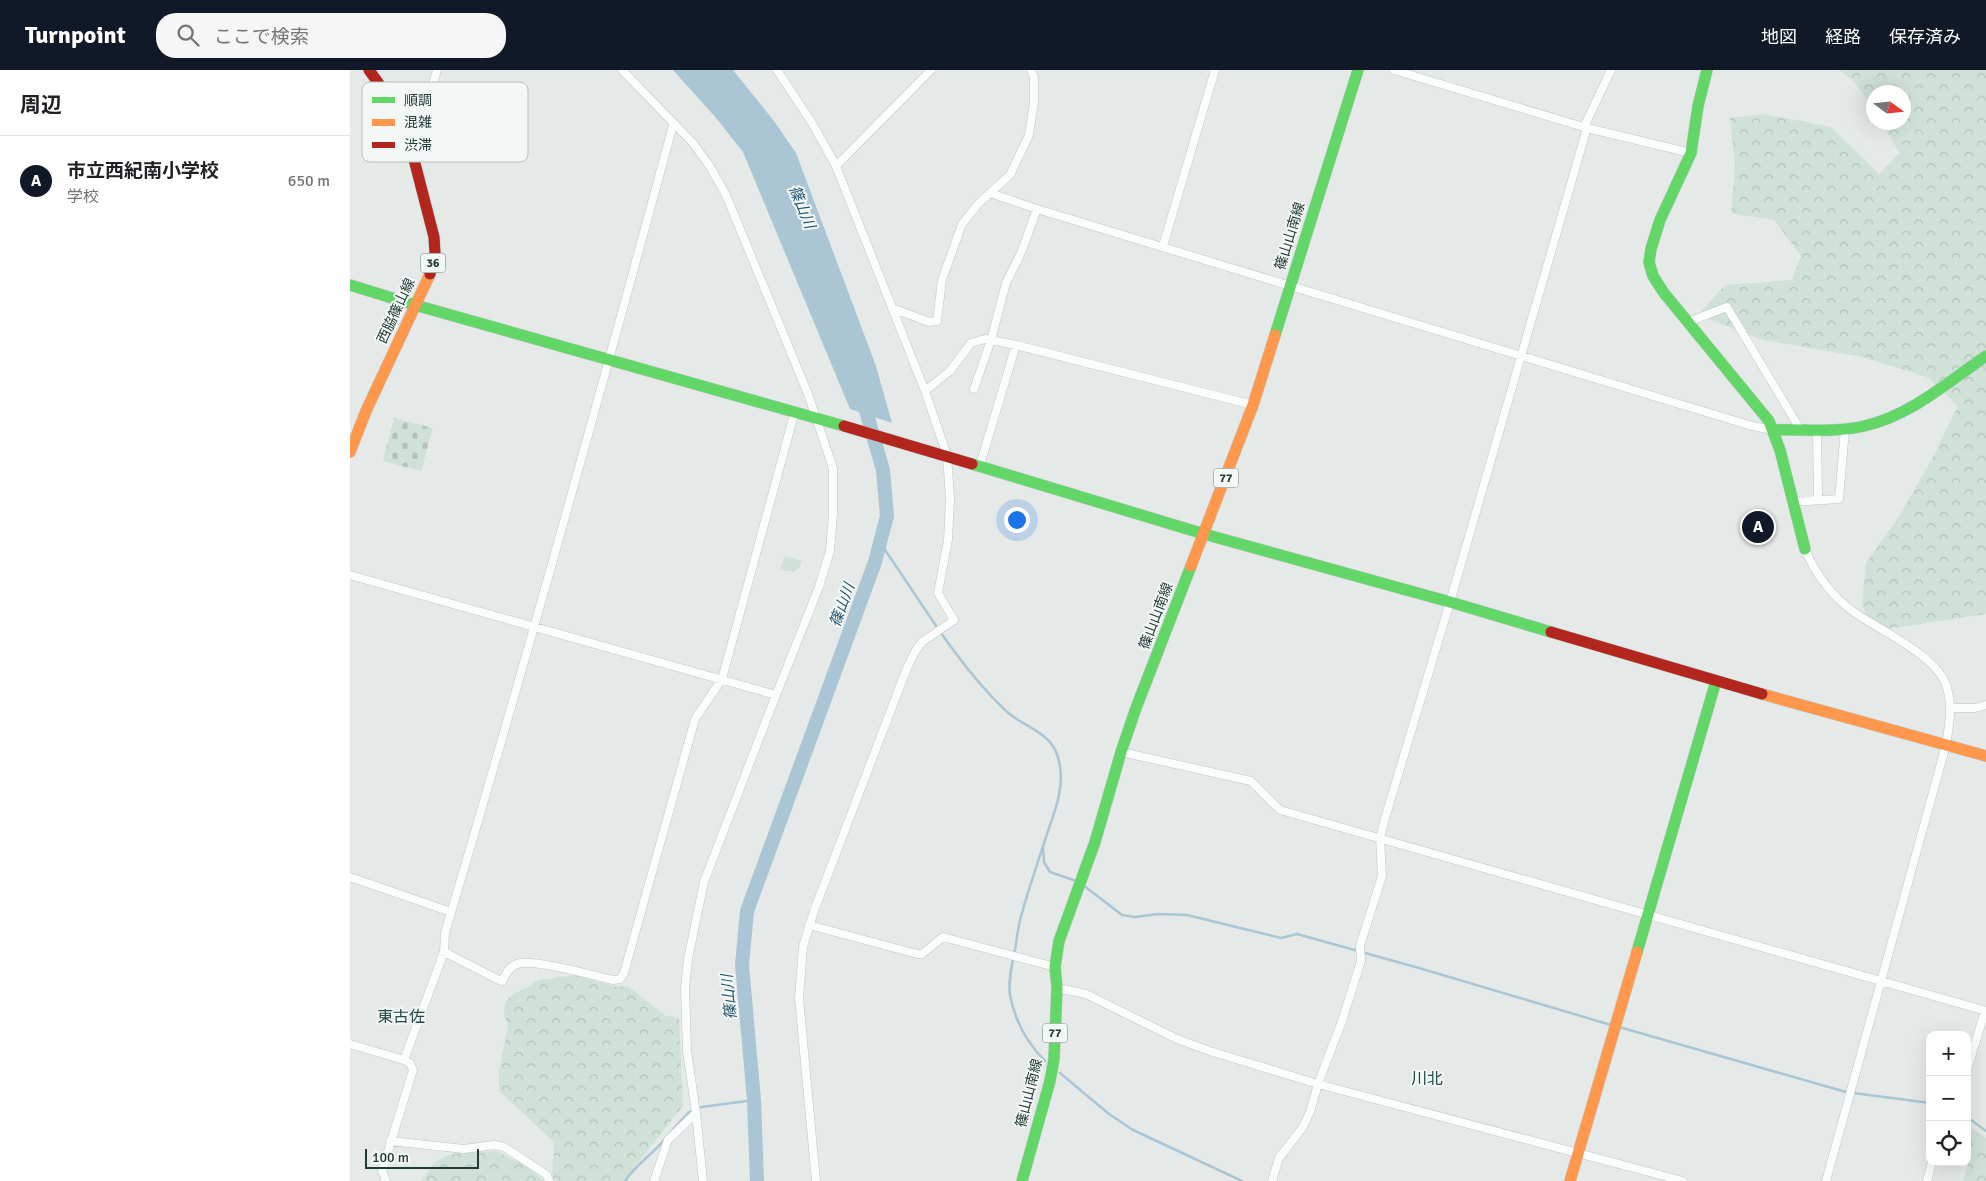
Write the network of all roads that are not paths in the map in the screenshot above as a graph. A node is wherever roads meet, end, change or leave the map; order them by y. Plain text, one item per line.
1 (369, 70) edge
2 (622, 70) edge
3 (777, 70) edge
4 (931, 70) edge
5 (1031, 70) edge
6 (1215, 70) edge
7 (1358, 70) edge
8 (1394, 70) edge
9 (1611, 70) edge
10 (1707, 70) edge
11 (378, 82) edge
12 (673, 124) junction
13 (1585, 128) junction
14 (1691, 153) junction
15 (415, 162) edge
16 (836, 166) junction
17 (990, 193) junction
18 (1037, 209) junction
19 (1162, 246) junction
20 (350, 285) edge
21 (1290, 286) junction
22 (415, 305) junction
23 (892, 308) junction
24 (1688, 322) junction
25 (992, 340) junction
26 (1016, 345) junction
27 (1521, 355) junction
28 (1986, 356) edge
29 (610, 359) junction
30 (974, 390) dead end
31 (925, 391) junction
32 (1253, 405) junction
33 (795, 411) junction
34 (818, 418) junction
35 (1800, 429) junction
36 (1818, 429) junction
37 (1845, 429) junction
38 (1773, 430) junction
39 (350, 452) edge
40 (943, 454) junction
41 (980, 466) junction
42 (1818, 500) junction
43 (1793, 502) junction
44 (1204, 534) junction
45 (1806, 549) joint
46 (350, 575) edge
47 (1450, 602) junction
48 (533, 626) junction
49 (722, 679) junction
50 (1716, 681) junction
51 (776, 695) junction
52 (1986, 705) edge
53 (1951, 708) junction
54 (1946, 745) junction
55 (1121, 752) junction
56 (1986, 756) edge
57 (1380, 838) junction
58 (350, 877) edge
59 (451, 912) junction
60 (1648, 915) junction
61 (809, 924) junction
62 (444, 952) junction
63 (1055, 967) junction
64 (1881, 981) junction
65 (1057, 988) junction
66 (1986, 1011) edge
67 (350, 1044) edge
68 (1971, 1058) edge
69 (404, 1060) junction
70 (1318, 1084) junction
71 (696, 1113) junction
72 (390, 1141) junction
73 (1578, 1152) junction
74 (1931, 1166) edge
75 (386, 1181) edge
76 (549, 1181) edge
77 (654, 1181) edge
78 (702, 1181) edge
79 (816, 1181) edge
80 (1022, 1181) edge
81 (1272, 1181) edge
82 (1570, 1181) edge
83 (1683, 1181) edge
84 (1826, 1181) edge
85 (1927, 1181) edge

1 - 11 street, 西脇篠山線 / 36
2 - 12 street
3 - 16 street
4 - 16 street
5 - 17 street
6 - 19 street
7 - 21 street, 篠山山南線 / 77
8 - 13 street
9 - 13 street
10 - 14 street
12 - 29 street
12 - 34 street
13 - 14 street
13 - 27 street
14 - 24 street
15 - 22 street, 西脇篠山線 / 36
16 - 23 street
17 - 18 street
17 - 23 street
18 - 19 street
18 - 25 street
19 - 21 street
20 - 22 street
21 - 27 street
21 - 32 street, 篠山山南線 / 77
22 - 29 street
22 - 39 street, 西脇篠山線 / 36
23 - 31 street
24 - 35 street
24 - 38 street
25 - 26 street
25 - 30 street
25 - 31 street
26 - 32 street
26 - 41 street
27 - 38 street
27 - 47 street
28 - 37 street
29 - 33 street
29 - 48 street
31 - 40 street
32 - 44 street, 篠山山南線 / 77
33 - 34 street
33 - 49 street
34 - 40 street
34 - 51 street
35 - 36 street
35 - 38 street
36 - 37 street
36 - 42 street
37 - 42 street
38 - 43 street
40 - 41 street
40 - 61 street
41 - 44 street
42 - 43 street
43 - 45 street
44 - 47 street
44 - 55 street, 篠山山南線 / 77
45 - 53 street
46 - 48 street
47 - 50 street
47 - 57 street
48 - 49 street
48 - 59 street
49 - 51 street
49 - 62 street
50 - 54 street
50 - 60 street
51 - 71 street
52 - 53 street
53 - 54 street
54 - 56 street
54 - 64 street
55 - 57 street
55 - 63 street, 篠山山南線 / 77
57 - 60 street
57 - 70 street
58 - 59 street
59 - 62 street
60 - 64 street
60 - 73 street
61 - 63 street
61 - 79 street
62 - 69 street
63 - 65 street, 篠山山南線 / 77
64 - 66 street
64 - 84 street
65 - 70 street
65 - 80 street, 篠山山南線 / 77
66 - 68 street
67 - 69 street
69 - 72 street
70 - 73 street
70 - 81 street
71 - 77 street
71 - 78 street
72 - 75 street
72 - 76 street
73 - 82 street
73 - 83 street
74 - 85 street

